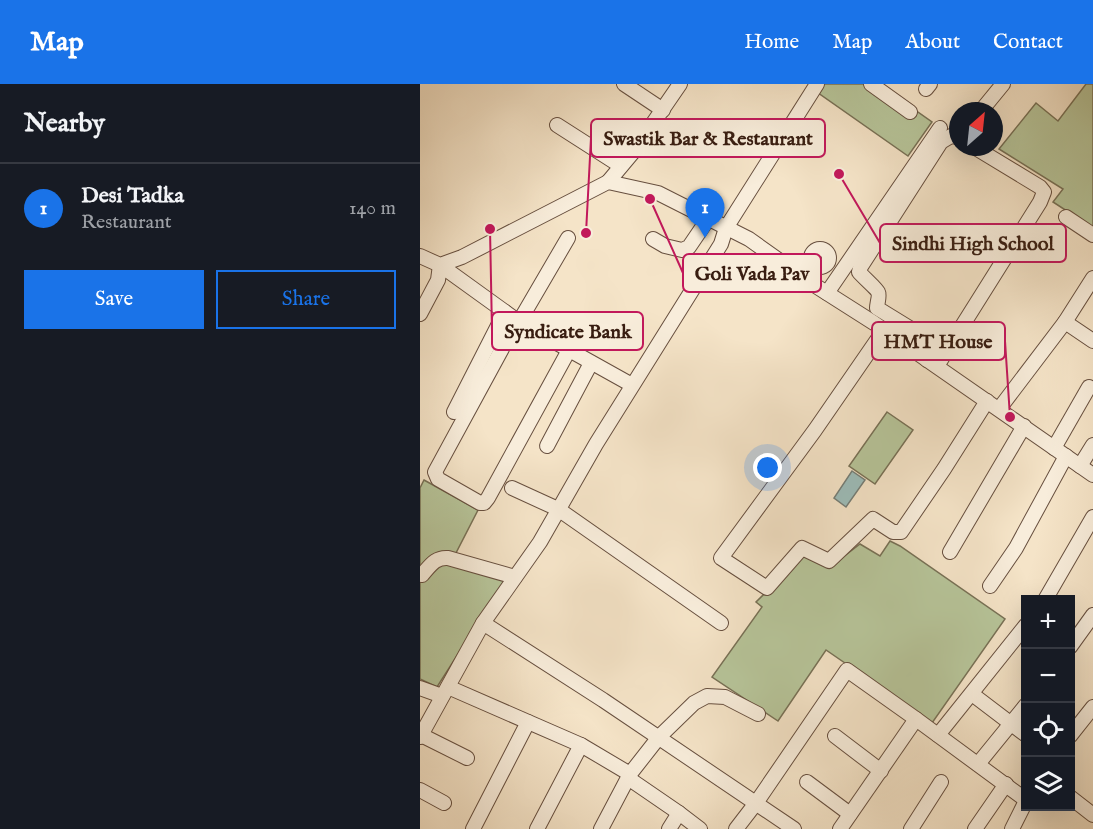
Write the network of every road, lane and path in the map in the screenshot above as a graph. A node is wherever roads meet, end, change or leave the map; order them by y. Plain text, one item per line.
1 (624, 84) edge
2 (680, 84) edge
3 (871, 84) edge
4 (1003, 84) edge
5 (812, 85) edge
6 (988, 102) edge
7 (663, 110) junction
8 (910, 112) dead end
9 (557, 125) dead end
10 (940, 128) dead end
11 (949, 137) edge
12 (989, 156) edge
13 (621, 166) junction
14 (608, 182) junction
15 (1066, 218) dead end
16 (717, 223) junction
17 (1093, 235) edge
18 (568, 238) dead end
19 (653, 239) dead end
20 (420, 256) edge
21 (440, 266) junction
22 (816, 266) dead end
23 (1093, 278) edge
24 (808, 281) junction
25 (827, 293) junction
26 (505, 312) junction
27 (420, 314) edge
28 (518, 322) junction
29 (1065, 322) junction
30 (884, 330) junction
31 (1093, 341) edge
32 (569, 350) junction
33 (591, 363) junction
34 (932, 363) junction
35 (632, 385) junction
36 (1089, 387) dead end
37 (987, 401) junction
38 (999, 409) junction
39 (454, 412) dead end
40 (1024, 426) junction
41 (1093, 445) edge
42 (547, 446) dead end
43 (1054, 448) junction
44 (1066, 456) junction
45 (1080, 466) junction
46 (1093, 475) edge
47 (512, 488) dead end
48 (558, 509) junction
49 (1093, 517) edge
50 (950, 552) dead end
51 (422, 575) dead end
52 (516, 576) junction
53 (990, 586) dead end
54 (1048, 595) edge
55 (1093, 615) edge
56 (721, 622) dead end
57 (483, 623) junction
58 (1021, 631) edge
59 (1075, 640) edge
60 (420, 688) edge
61 (445, 691) junction
62 (972, 694) junction
63 (1093, 707) edge
64 (1021, 711) edge
65 (758, 714) dead end
66 (916, 719) junction
67 (528, 722) junction
68 (1011, 723) junction
69 (1021, 731) edge
70 (1075, 731) edge
71 (938, 735) junction
72 (421, 736) edge
73 (835, 736) dead end
74 (659, 737) junction
75 (581, 745) junction
76 (467, 758) dead end
77 (978, 764) junction
78 (881, 771) junction
79 (629, 776) junction
80 (807, 782) dead end
81 (941, 782) dead end
82 (1006, 784) junction
83 (420, 790) edge
84 (1021, 796) edge
85 (1075, 800) edge
86 (756, 802) junction
87 (444, 803) dead end
88 (1021, 810) edge
89 (679, 813) junction
90 (850, 814) junction
91 (1093, 815) edge
92 (473, 829) edge
93 (537, 829) edge
94 (601, 829) edge
95 (669, 829) edge
96 (700, 829) edge
97 (735, 829) edge
98 (794, 829) edge
99 (840, 829) edge
100 (910, 829) edge
101 (975, 829) edge
102 (1012, 829) edge

1 - 7 street
2 - 7 street
3 - 8 street
4 - 6 street
5 - 16 street
7 - 13 street
9 - 13 street
10 - 25 street
11 - 34 street
12 - 34 street
13 - 14 street
14 - 16 street
14 - 21 street
15 - 17 street
16 - 19 street
16 - 24 street
16 - 35 street
18 - 28 street
20 - 21 street
21 - 26 street
21 - 27 street
22 - 24 street
23 - 29 street
24 - 25 street
25 - 30 street
26 - 28 street
26 - 39 street
28 - 32 street
28 - 32 street
29 - 31 street
29 - 38 street
30 - 34 street
30 - 37 street
32 - 33 street
33 - 35 street
33 - 42 street
34 - 37 street
35 - 48 street
36 - 43 street
37 - 38 street
38 - 40 street
40 - 43 street
40 - 50 street
41 - 45 street
43 - 44 street
44 - 45 street
44 - 53 street
45 - 46 street
47 - 48 street
48 - 52 street
48 - 56 street
49 - 54 street
51 - 52 street
52 - 57 street
55 - 59 street
57 - 61 street
57 - 74 street
58 - 62 street
60 - 61 street
61 - 67 street
61 - 72 street
62 - 68 street
62 - 71 street
63 - 70 street
64 - 68 street
65 - 74 street
66 - 71 street
66 - 78 street
66 - 86 street
67 - 75 street
67 - 92 street
68 - 69 street
68 - 77 street
71 - 77 street
72 - 76 street
73 - 78 street
74 - 79 street
74 - 86 street
75 - 79 street
75 - 93 street
77 - 82 street
78 - 90 street
79 - 89 street
79 - 94 street
80 - 90 street
81 - 100 street
82 - 84 street
82 - 101 street
83 - 87 street
85 - 91 street
86 - 97 street
86 - 98 street
88 - 102 street
89 - 95 street
89 - 96 street
90 - 99 street

